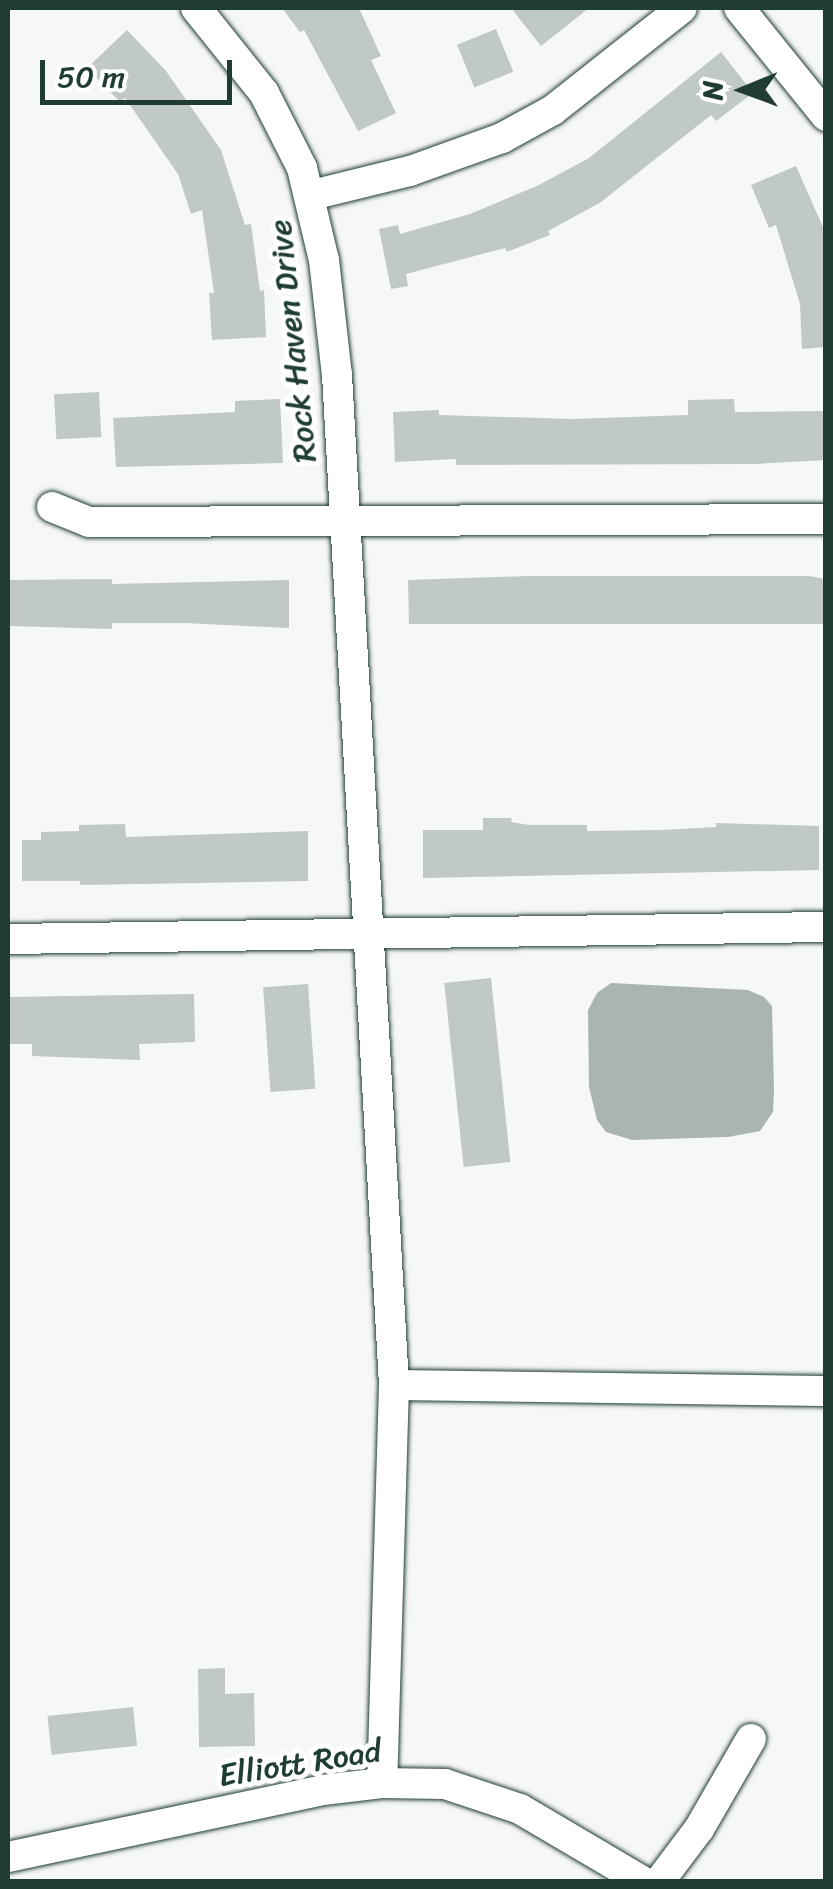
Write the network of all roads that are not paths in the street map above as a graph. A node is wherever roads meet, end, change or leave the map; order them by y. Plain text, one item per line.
1 (196, 8) edge
2 (682, 8) edge
3 (739, 8) edge
4 (826, 116) edge
5 (312, 195) junction
6 (52, 506) dead end
7 (826, 519) edge
8 (344, 522) junction
9 (826, 928) edge
10 (368, 935) junction
11 (8, 939) edge
12 (394, 1385) junction
13 (826, 1391) edge
14 (751, 1739) dead end
15 (382, 1783) junction
16 (8, 1857) edge
17 (644, 1882) edge
18 (659, 1882) edge

1 - 5 street, Rock Haven Drive
2 - 5 street
3 - 4 street
5 - 8 street, Rock Haven Drive
6 - 8 street
7 - 8 street
8 - 10 street, Rock Haven Drive
9 - 10 street
10 - 11 street
10 - 12 street, Rock Haven Drive
12 - 13 street
12 - 15 street, Rock Haven Drive
14 - 18 street
15 - 16 street, Elliott Road
15 - 17 street, Elliott Road

